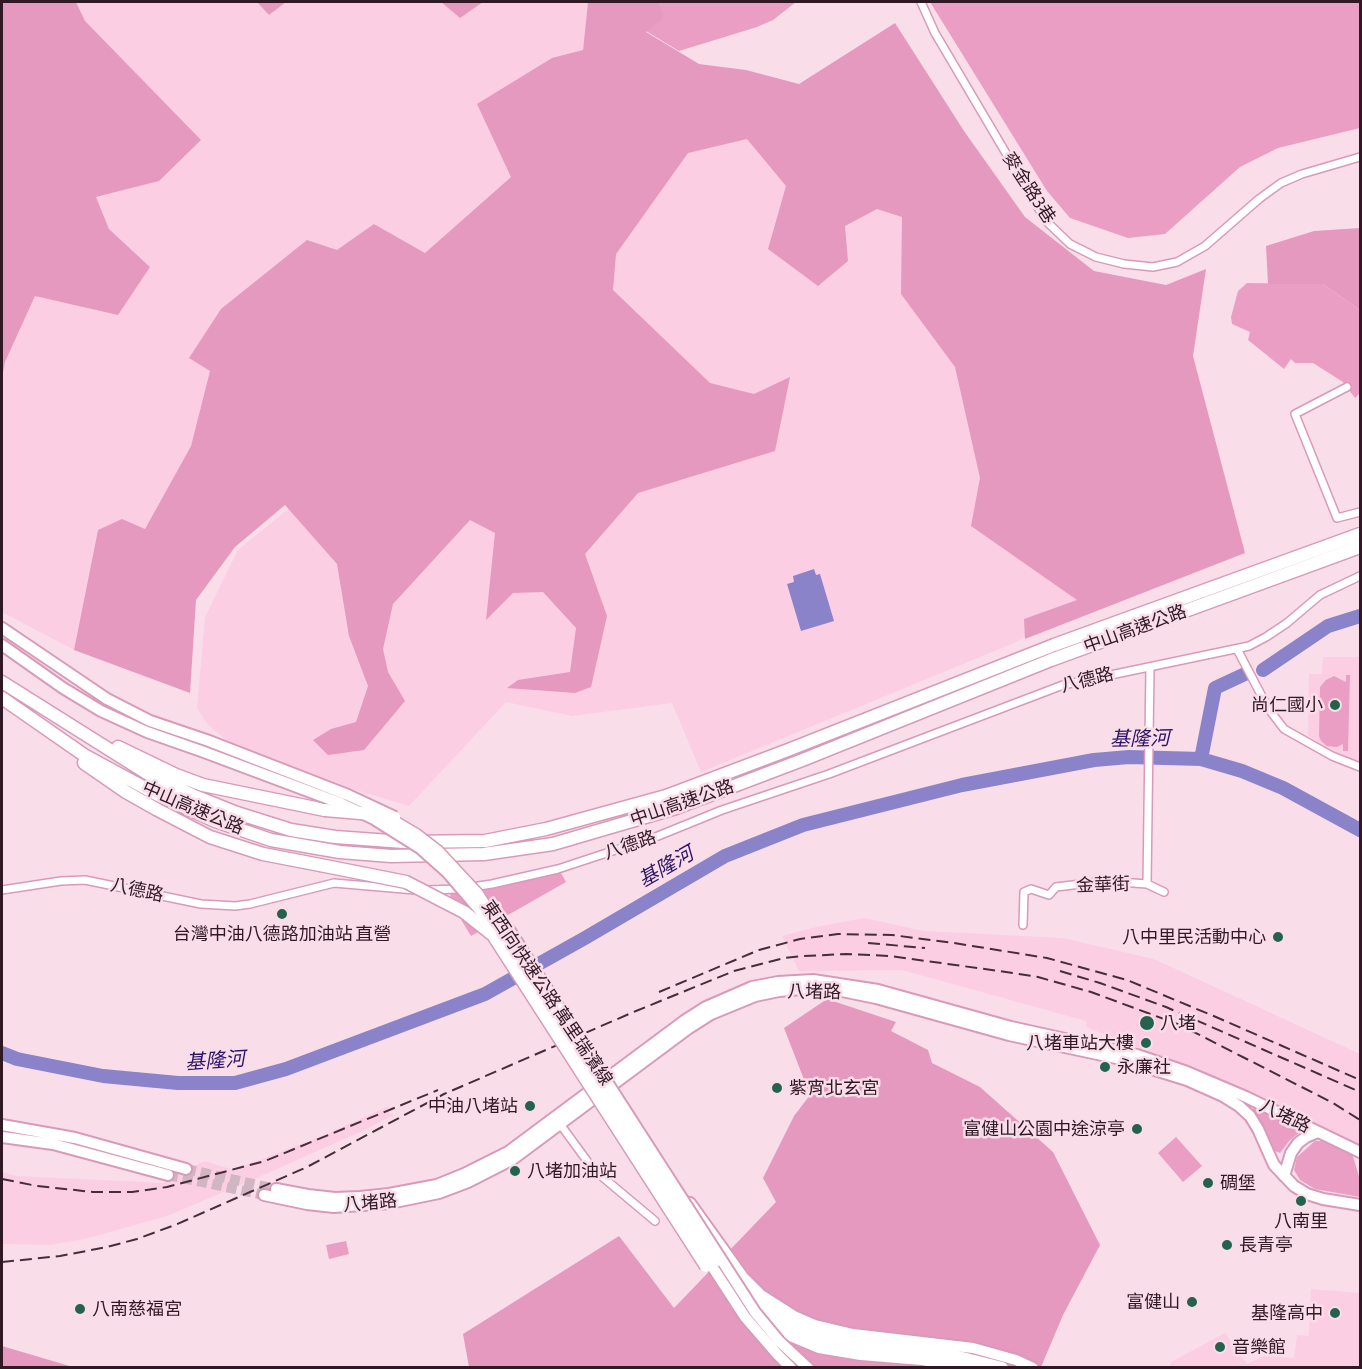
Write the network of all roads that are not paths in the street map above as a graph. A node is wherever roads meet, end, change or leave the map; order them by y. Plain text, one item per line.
1 (921, 2) edge
2 (1360, 157) edge
3 (1347, 387) dead end
4 (1360, 512) edge
5 (1360, 534) edge
6 (1360, 547) edge
7 (1360, 576) edge
8 (2, 628) edge
9 (2, 645) edge
10 (1238, 649) junction
11 (1150, 667) junction
12 (2, 681) edge
13 (20, 694) junction
14 (2, 698) edge
15 (28, 717) junction
16 (206, 746) junction
17 (1360, 767) edge
18 (1147, 884) junction
19 (2, 890) edge
20 (1164, 892) dead end
21 (1023, 925) dead end
22 (1136, 1059) junction
23 (560, 1124) junction
24 (2, 1125) edge
25 (1318, 1132) junction
26 (2, 1137) edge
27 (642, 1138) junction
28 (1360, 1152) edge
29 (186, 1169) tunnel mouth
30 (168, 1176) tunnel mouth
31 (1284, 1176) junction
32 (276, 1189) tunnel mouth
33 (264, 1195) tunnel mouth
34 (1360, 1205) edge
35 (655, 1221) dead end
36 (710, 1264) junction
37 (791, 1368) edge
38 (808, 1368) edge
39 (964, 1368) edge
40 (1002, 1368) edge
41 (1033, 1368) edge

1 - 2 street, 麥金路3巷
3 - 4 street
5 - 13 highway, 中山高速公路
6 - 15 highway, 中山高速公路
7 - 10 street, 八德路
8 - 16 main road, 東西向快速公路 萬里瑞濱線
9 - 16 main road, 東西向快速公路 萬里瑞濱線
10 - 11 street, 八德路
10 - 17 street
11 - 18 street, 金華街
11 - 19 street, 八德路
12 - 13 highway, 中山高速公路
13 - 36 highway, bridge
14 - 15 highway, 中山高速公路
15 - 36 highway, bridge
16 - 27 main road, 東西向快速公路 萬里瑞濱線, bridge
16 - 37 main road, 東西向快速公路 萬里瑞濱線, bridge
18 - 20 street, 金華街
18 - 21 street, 金華街
22 - 23 main road, 八堵路
22 - 25 main road, 八堵路
22 - 31 main road, 八堵路
22 - 32 main road, 八堵路
23 - 33 main road, 八堵路
23 - 35 street
24 - 29 main road
25 - 28 main road, 八堵路
25 - 31 main road
26 - 30 main road
27 - 38 main road, 東西向快速公路 萬里瑞濱線, bridge
27 - 41 main road, bridge
31 - 34 main road, 八堵路
36 - 39 highway
36 - 40 highway

